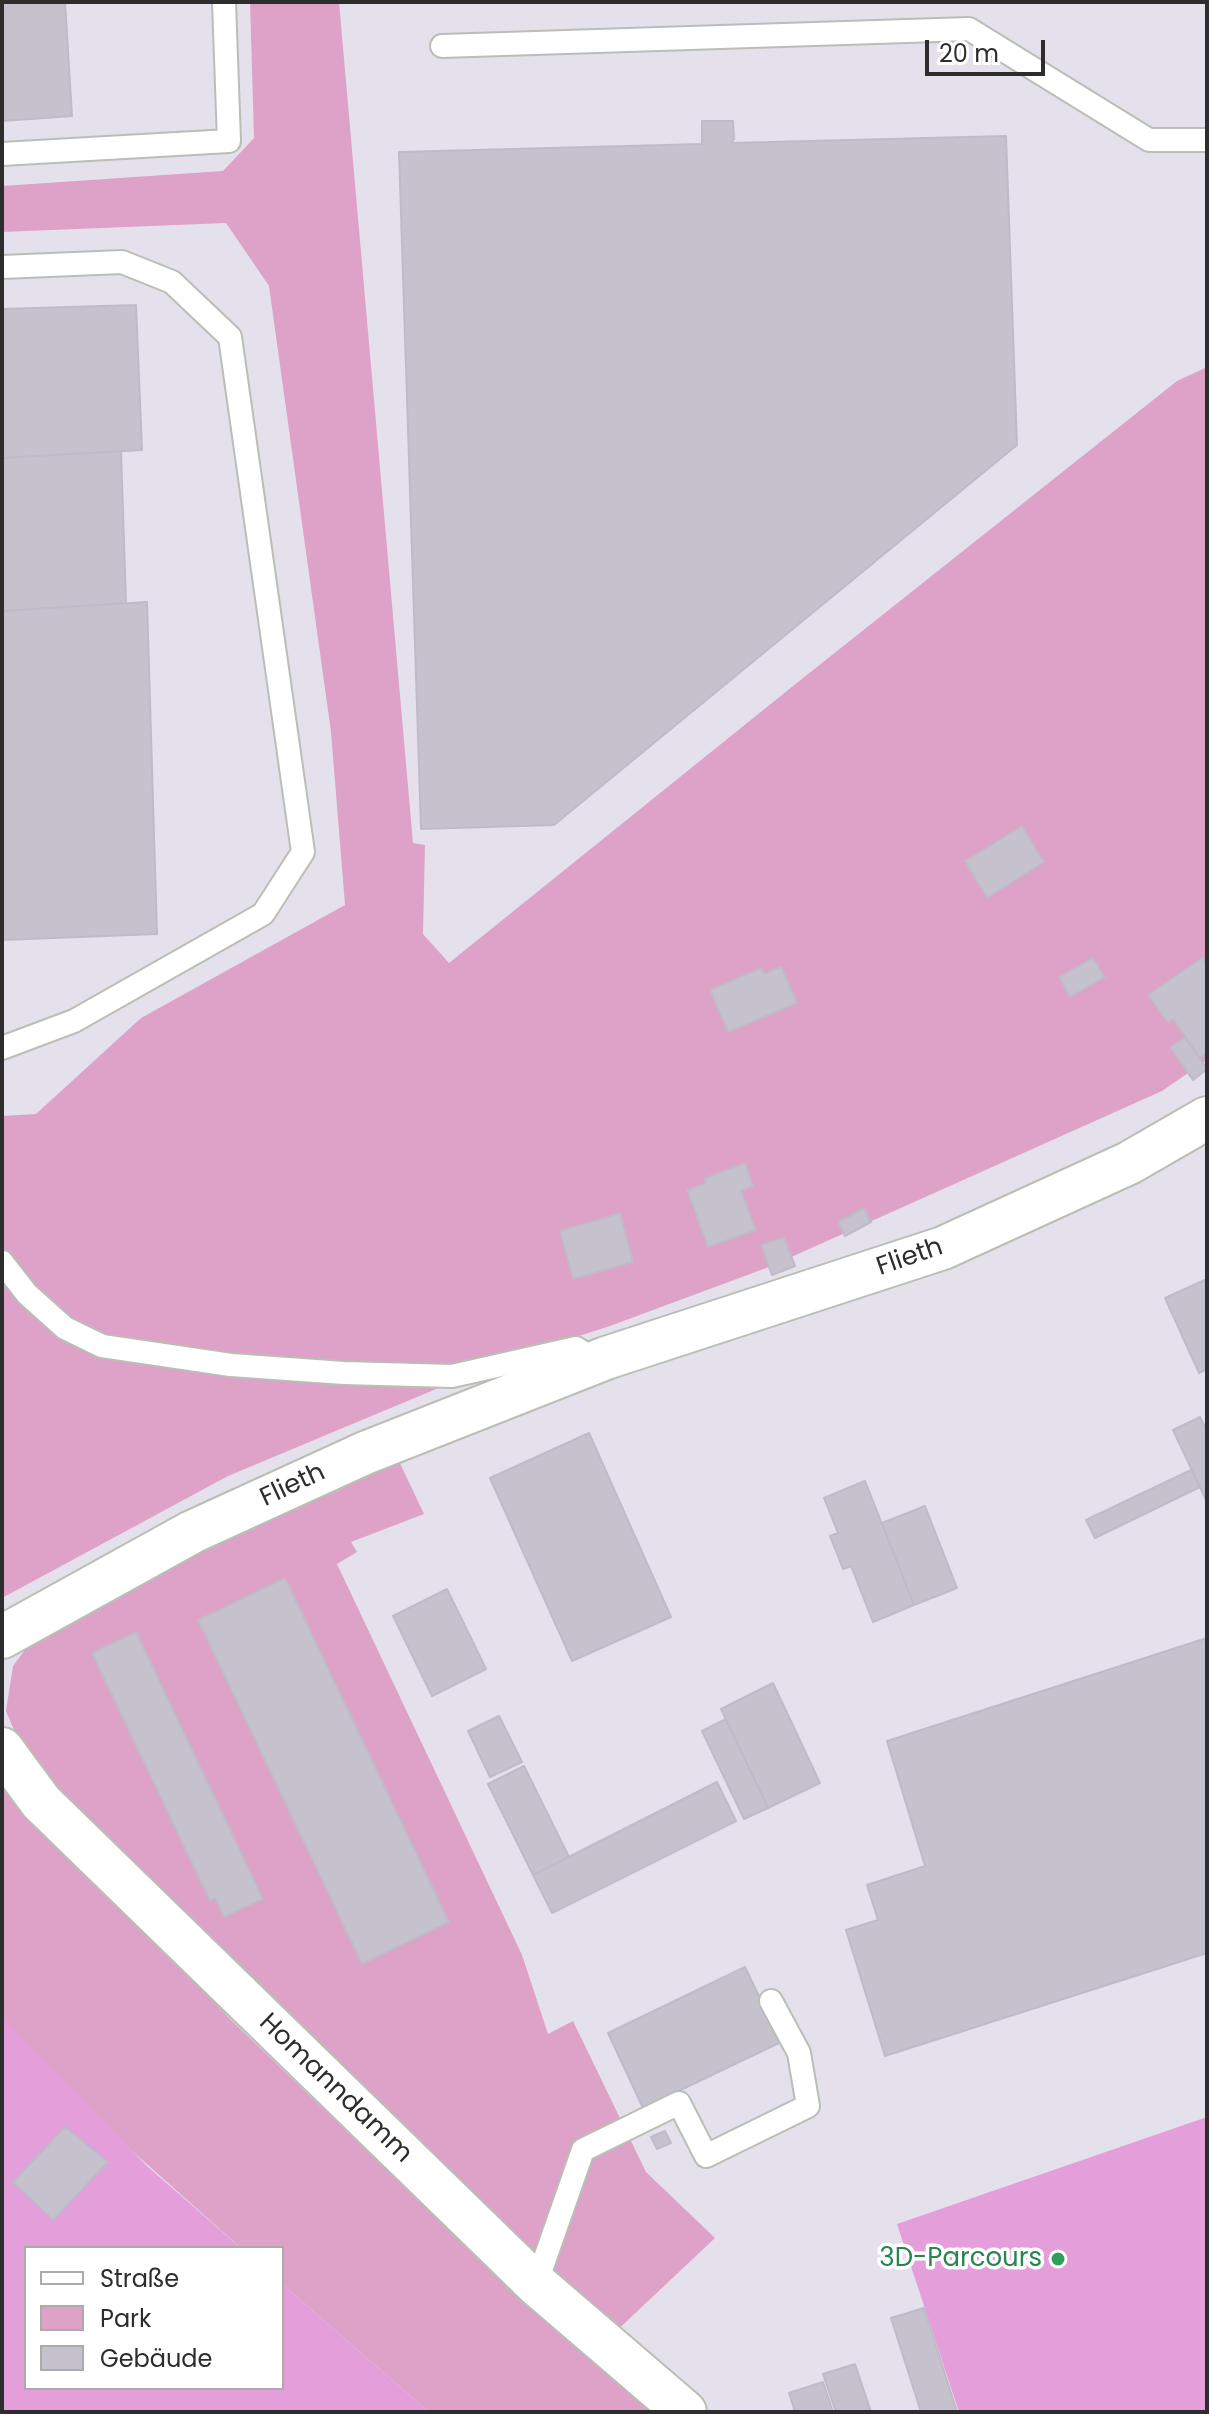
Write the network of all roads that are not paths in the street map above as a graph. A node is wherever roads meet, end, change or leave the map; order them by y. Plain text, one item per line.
1 (224, 2) edge
2 (442, 46) dead end
3 (1207, 140) edge
4 (2, 154) edge
5 (2, 267) edge
6 (2, 1048) edge
7 (1207, 1118) edge
8 (2, 1262) edge
9 (597, 1362) junction
10 (2, 1637) edge
11 (2, 1749) edge
12 (771, 2001) dead end
13 (536, 2284) junction
14 (685, 2412) edge

1 - 4 lane
2 - 3 lane
5 - 6 lane
7 - 9 street, Flieth
8 - 9 lane
9 - 10 street, Flieth
11 - 13 street, Homanndamm
12 - 13 lane
13 - 14 street, Homanndamm

